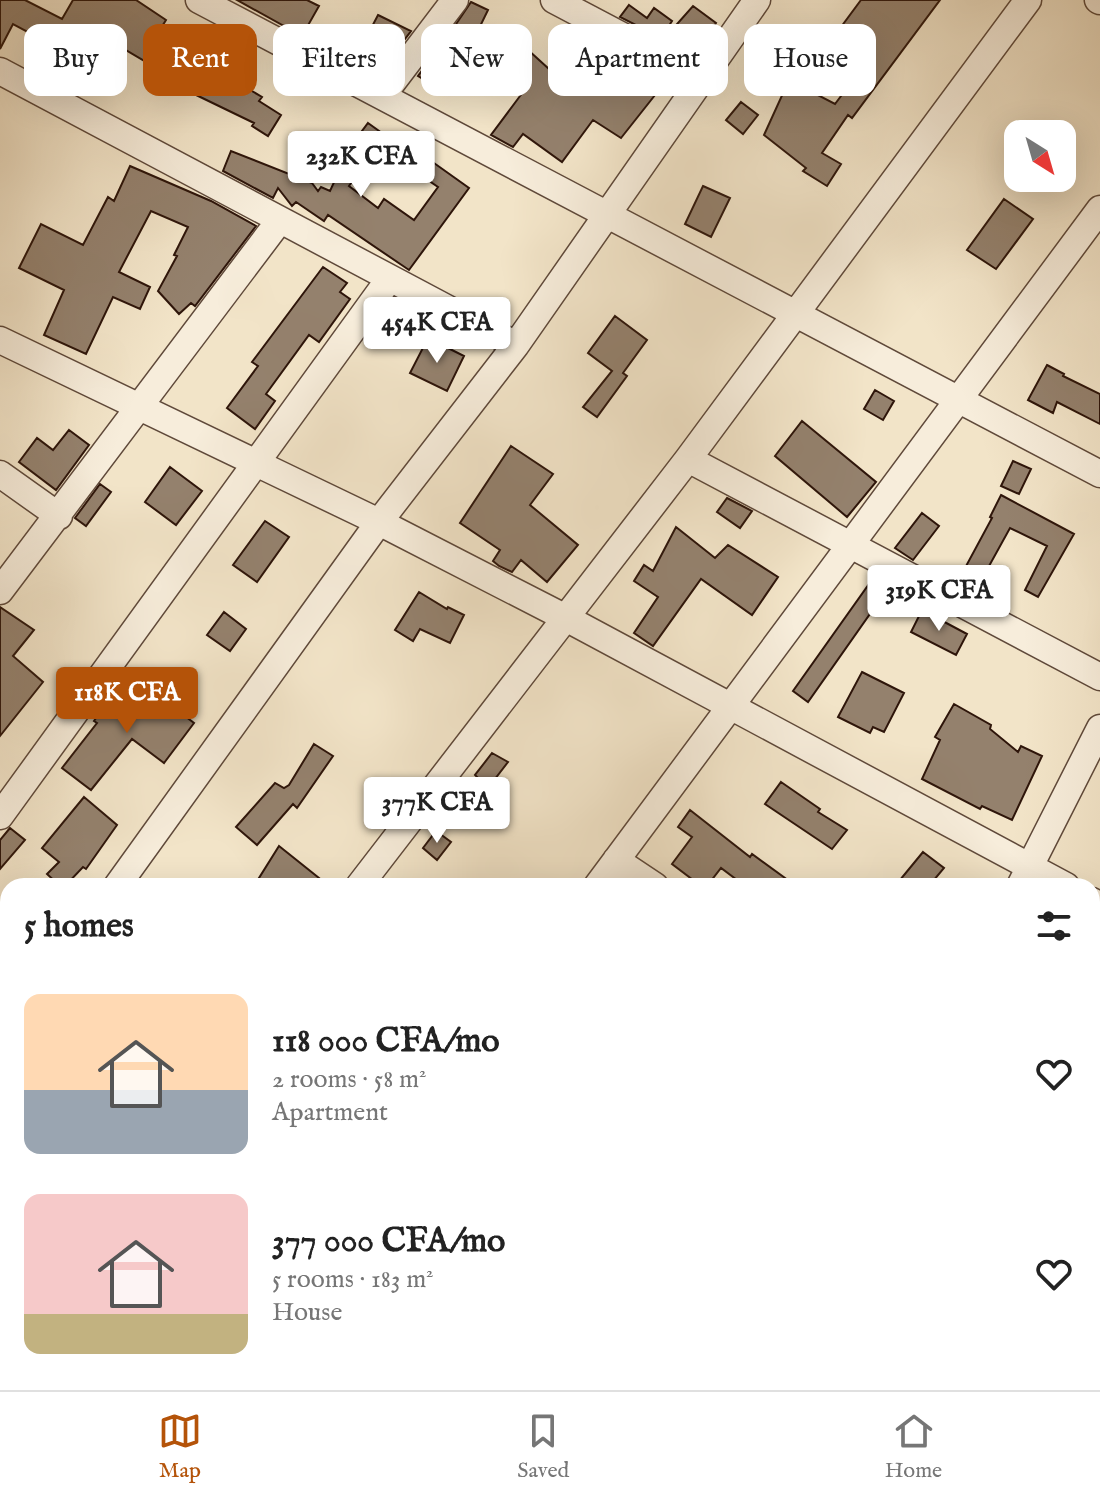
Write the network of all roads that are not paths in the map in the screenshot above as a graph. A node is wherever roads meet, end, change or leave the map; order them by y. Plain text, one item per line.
1 (199, 0) edge
2 (455, 0) edge
3 (554, 0) edge
4 (757, 0) edge
5 (1028, 0) edge
6 (600, 24) edge
7 (273, 39) edge
8 (728, 41) edge
9 (405, 66) edge
10 (0, 71) edge
11 (382, 96) edge
12 (689, 96) edge
13 (1100, 209) edge
14 (606, 215) junction
15 (280, 220) junction
16 (390, 278) junction
17 (797, 315) junction
18 (0, 340) edge
19 (516, 345) junction
20 (961, 400) junction
21 (141, 407) junction
22 (688, 459) junction
23 (256, 462) junction
24 (0, 474) edge
25 (1100, 474) edge
26 (59, 516) junction
27 (379, 522) junction
28 (852, 545) junction
29 (0, 591) edge
30 (564, 617) junction
31 (1100, 677) edge
32 (732, 706) junction
33 (1100, 728) edge
34 (2, 807) edge
35 (616, 860) junction
36 (1026, 876) edge
37 (123, 878) edge
38 (365, 878) edge
39 (603, 878) edge
40 (643, 878) edge

1 - 7 street
2 - 9 street
3 - 6 street
4 - 8 street
5 - 17 street
10 - 15 street
11 - 14 street
12 - 14 street
13 - 20 street
14 - 17 street
14 - 19 street
15 - 16 street
15 - 21 street
16 - 19 street
16 - 23 street
17 - 20 street
17 - 22 street
18 - 21 street
19 - 27 street
20 - 25 street
20 - 28 street
21 - 23 street
21 - 26 street
22 - 28 street
22 - 30 street
23 - 27 street
23 - 34 street
24 - 26 street
26 - 29 street
27 - 30 street
27 - 37 street
28 - 31 street
28 - 32 street
30 - 32 street
30 - 38 street
32 - 35 street
32 - 36 street
33 - 36 street
35 - 39 street
35 - 40 street

